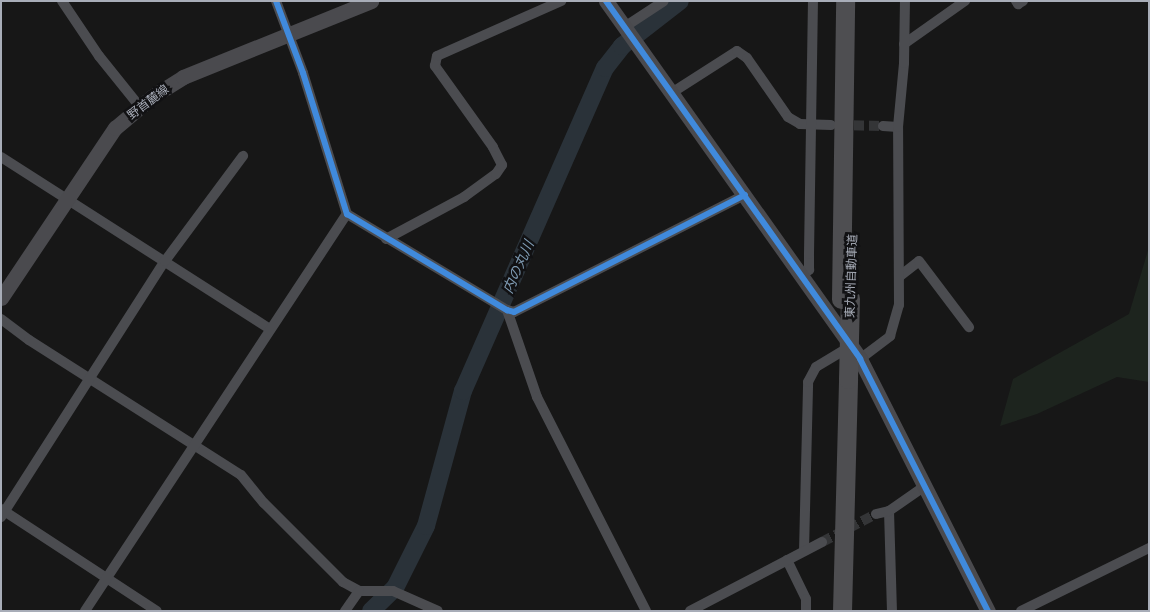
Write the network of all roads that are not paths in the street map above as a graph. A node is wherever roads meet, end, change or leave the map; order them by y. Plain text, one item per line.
1 (62, 1) edge
2 (276, 1) edge
3 (371, 1) edge
4 (561, 1) edge
5 (606, 1) edge
6 (664, 1) edge
7 (813, 1) edge
8 (845, 1) edge
9 (856, 1) edge
10 (905, 1) edge
11 (966, 1) edge
12 (1016, 1) edge
13 (1023, 1) edge
14 (626, 26) junction
15 (287, 36) junction
16 (904, 44) junction
17 (673, 92) junction
18 (140, 107) junction
19 (812, 125) junction
20 (831, 125) tunnel mouth
21 (883, 126) tunnel mouth
22 (898, 127) junction
23 (243, 156) dead end
24 (1, 157) edge
25 (745, 195) junction
26 (67, 199) junction
27 (347, 214) junction
28 (386, 239) junction
29 (165, 262) junction
30 (802, 275) junction
31 (900, 276) junction
32 (1, 298) edge
33 (846, 299) junction
34 (507, 310) junction
35 (1, 319) edge
36 (969, 327) dead end
37 (270, 329) junction
38 (852, 346) junction
39 (860, 359) junction
40 (90, 377) junction
41 (844, 379) junction
42 (195, 444) junction
43 (925, 486) junction
44 (889, 511) junction
45 (2, 512) edge
46 (876, 514) tunnel mouth
47 (822, 542) tunnel mouth
48 (1149, 548) edge
49 (804, 551) junction
50 (786, 560) junction
51 (106, 578) junction
52 (359, 591) junction
53 (85, 611) edge
54 (157, 611) edge
55 (344, 611) edge
56 (438, 611) edge
57 (646, 611) edge
58 (690, 611) edge
59 (806, 611) edge
60 (834, 611) edge
61 (842, 611) edge
62 (892, 611) edge
63 (988, 611) edge
64 (1021, 611) edge

1 - 18 street
2 - 15 street
3 - 15 street, 野首麓線
4 - 28 street
5 - 14 street
6 - 14 street
7 - 19 street
8 - 33 highway, 東九州自動車道
9 - 33 highway, 東九州自動車道
10 - 16 street
11 - 16 street
12 - 13 street
14 - 17 street
15 - 18 street, 野首麓線
15 - 27 street
16 - 22 street
17 - 19 street
17 - 25 street
18 - 26 street, 野首麓線
19 - 20 street
19 - 30 street
21 - 22 street
22 - 31 street
23 - 29 street
24 - 26 street
25 - 30 street
25 - 34 street
26 - 29 street
26 - 32 street, 野首麓線
27 - 28 street
27 - 37 street
28 - 34 street
29 - 37 street
29 - 40 street
30 - 38 street
31 - 36 street
31 - 39 street
33 - 41 highway, 東九州自動車道
34 - 57 street
35 - 40 street
37 - 42 street
38 - 39 street
38 - 49 street
39 - 43 street
40 - 42 street
40 - 45 street
41 - 60 highway, 東九州自動車道
41 - 61 highway, 東九州自動車道
42 - 51 street
42 - 52 street
43 - 44 street
43 - 63 street
44 - 46 street
44 - 62 street
45 - 51 street
47 - 49 street
48 - 64 street
49 - 50 street
50 - 58 street
50 - 59 street
51 - 53 street
51 - 54 street
52 - 55 street
52 - 56 street

